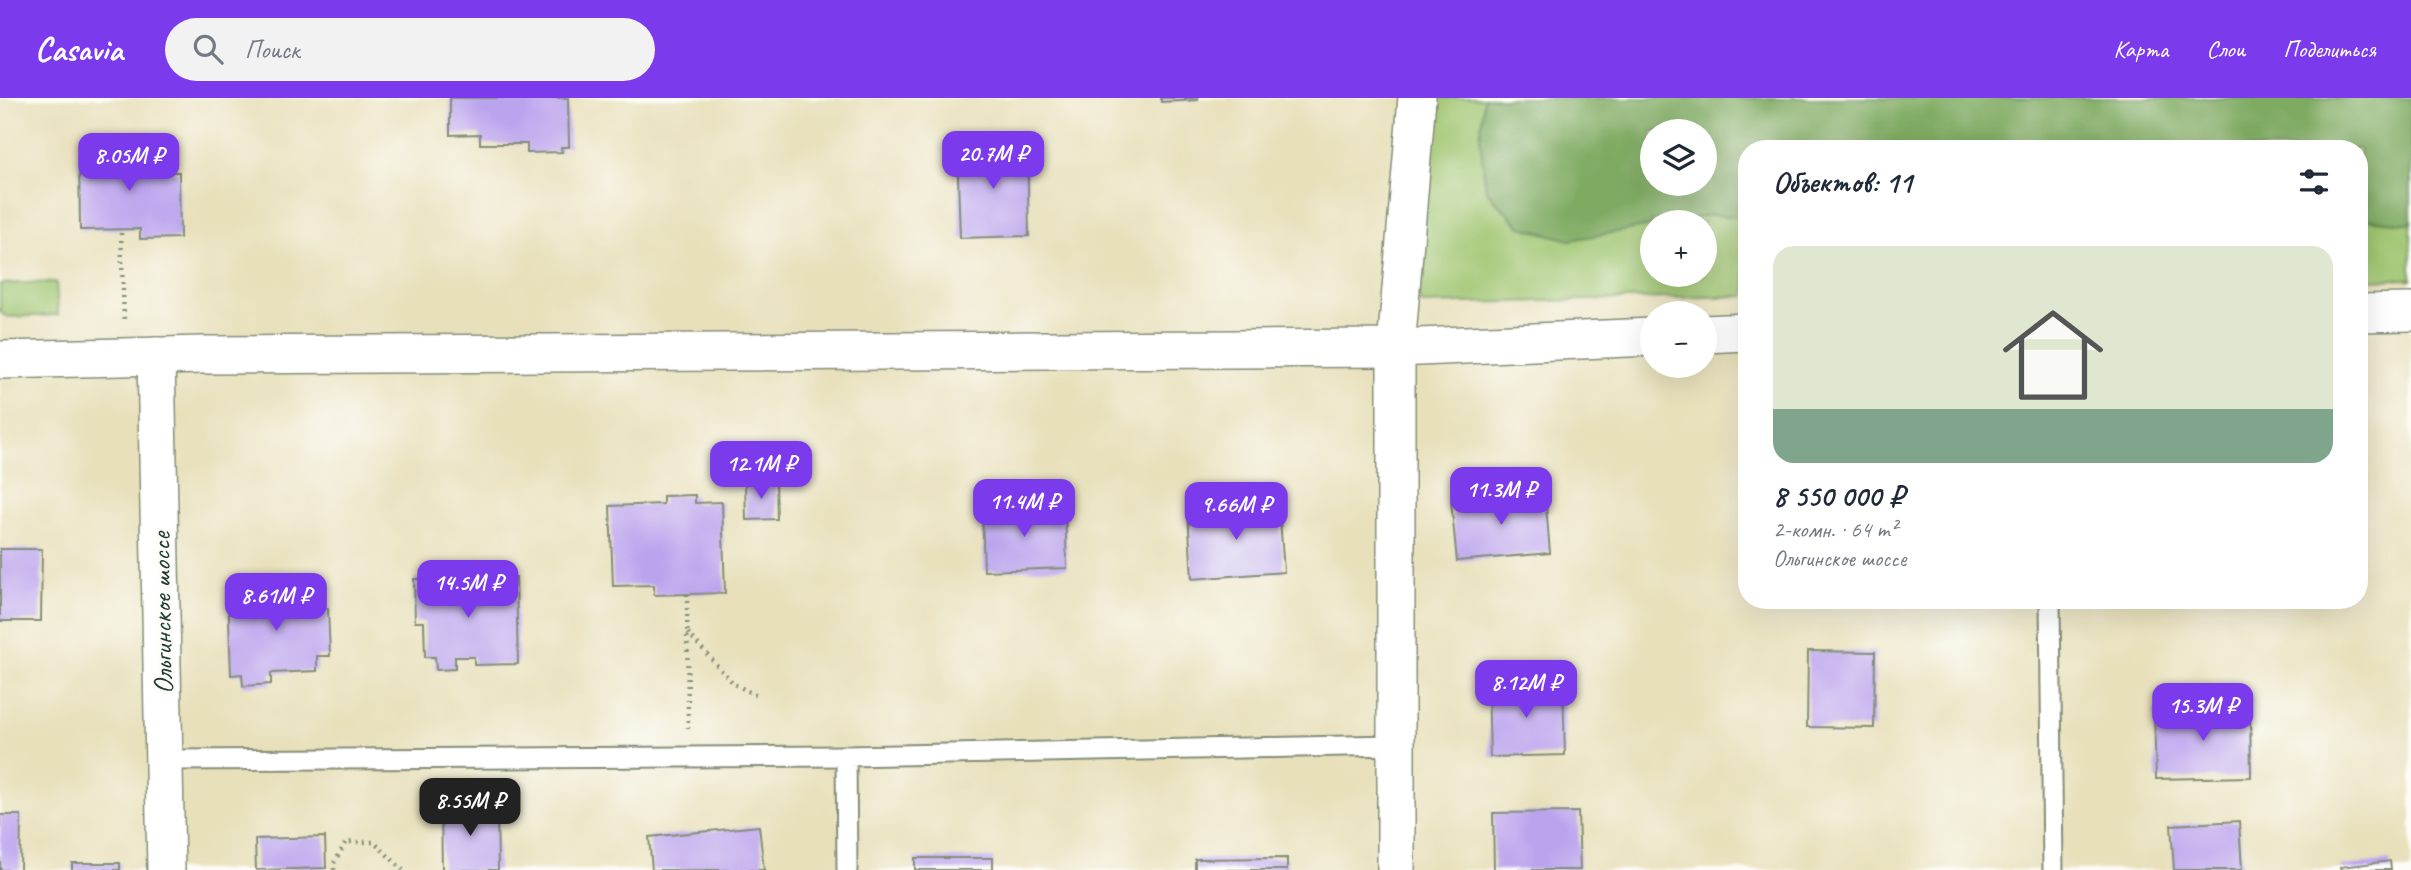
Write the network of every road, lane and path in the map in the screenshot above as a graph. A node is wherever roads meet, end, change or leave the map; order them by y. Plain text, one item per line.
1 (1417, 98) edge
2 (121, 233) dead end
3 (123, 282) dead end
4 (2411, 312) edge
5 (2368, 313) edge
6 (1738, 332) edge
7 (1717, 333) edge
8 (1640, 338) edge
9 (1396, 348) junction
10 (156, 356) junction
11 (0, 360) edge
12 (687, 594) dead end
13 (2050, 609) edge
14 (687, 632) junction
15 (758, 697) dead end
16 (688, 712) dead end
17 (1395, 745) junction
18 (846, 756) junction
19 (167, 760) junction
20 (167, 870) edge
21 (334, 870) edge
22 (403, 870) edge
23 (847, 870) edge
24 (1396, 870) edge
25 (2053, 870) edge

1 - 9 street
2 - 3 path
4 - 5 street
6 - 7 street
8 - 9 street
9 - 10 street
9 - 17 street
10 - 11 street
10 - 19 lane
10 - 20 street, Ольгинское шоссе
12 - 14 path
13 - 25 lane
14 - 15 path
14 - 16 path
17 - 18 lane
17 - 24 street
18 - 19 lane
18 - 23 lane
19 - 20 lane
21 - 22 path

